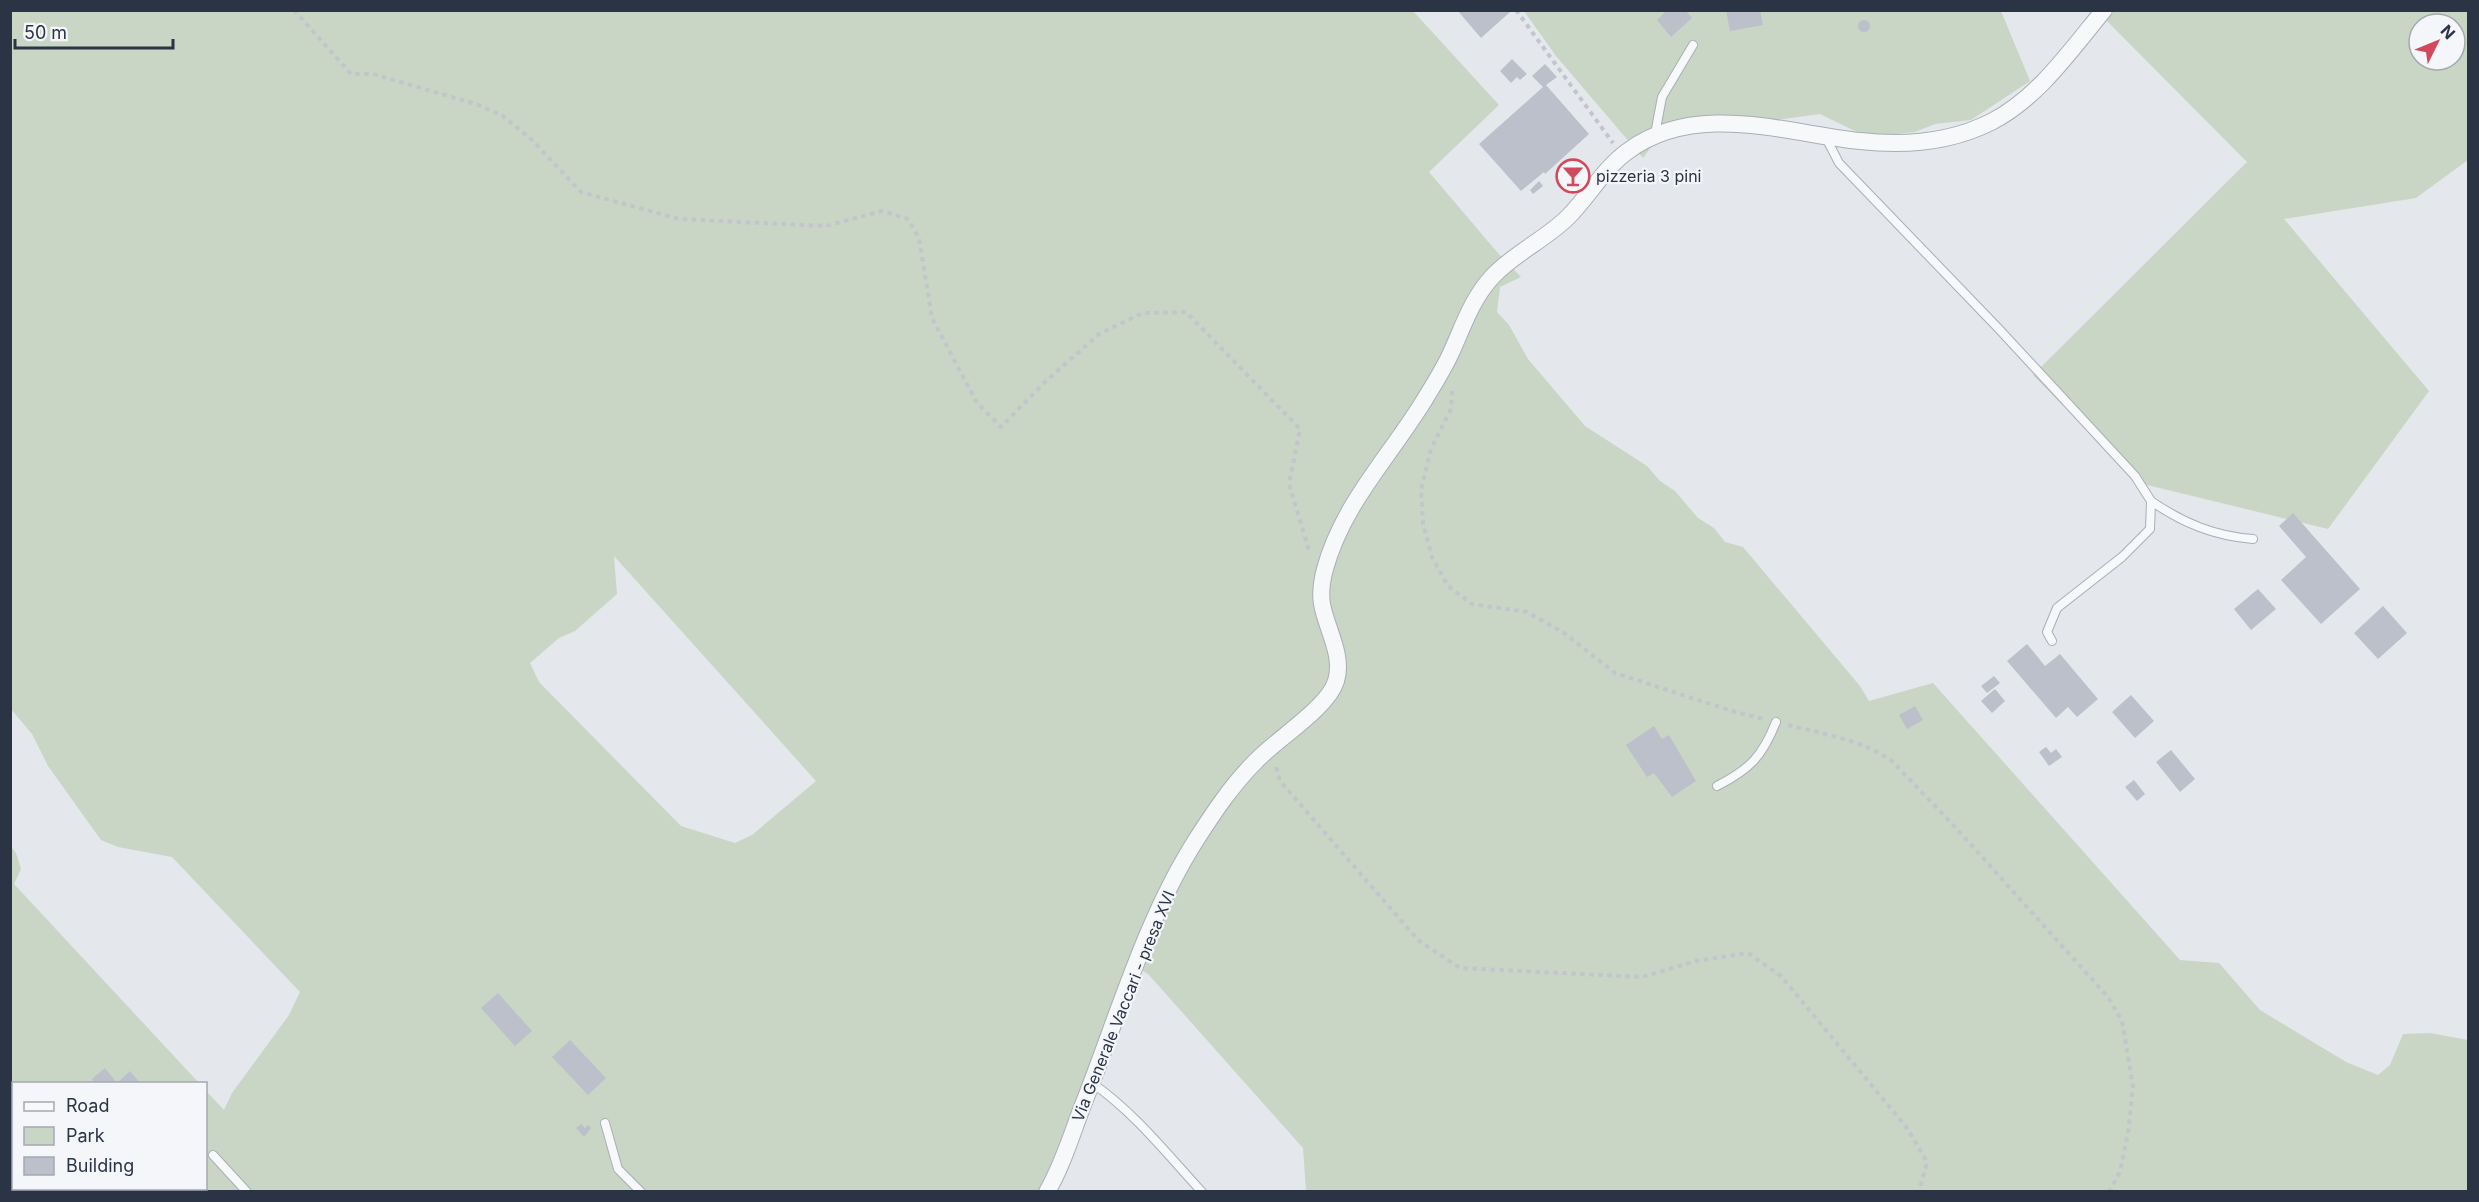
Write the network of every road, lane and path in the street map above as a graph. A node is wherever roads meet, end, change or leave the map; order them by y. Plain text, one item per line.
1 (294, 10) edge
2 (1516, 10) edge
3 (2104, 10) edge
4 (1693, 45) dead end
5 (1655, 134) junction
6 (1825, 135) junction
7 (1623, 154) junction
8 (1440, 373) junction
9 (2151, 501) junction
10 (2253, 539) dead end
11 (1311, 558) dead end
12 (2052, 641) dead end
13 (1776, 722) junction
14 (1270, 746) junction
15 (1717, 786) dead end
16 (1092, 1083) junction
17 (605, 1123) dead end
18 (213, 1155) dead end
19 (1051, 1190) edge
20 (247, 1191) edge
21 (641, 1191) edge
22 (1202, 1191) edge
23 (1919, 1191) edge
24 (2109, 1191) edge

1 - 11 path
2 - 7 path
3 - 6 street, Via Generale Vaccari - presa XVI
4 - 5 lane
5 - 6 street, Via Generale Vaccari - presa XVI
5 - 7 street, Via Generale Vaccari - presa XVI
6 - 9 lane
7 - 8 street, Via Generale Vaccari - presa XVI
8 - 13 path
8 - 14 street, Via Generale Vaccari - presa XVI
9 - 10 lane
9 - 12 lane
13 - 15 lane
13 - 24 path
14 - 16 street, Via Generale Vaccari - presa XVI
14 - 23 path
16 - 19 street, Via Generale Vaccari - presa XVI
16 - 22 lane
17 - 21 lane
18 - 20 lane

